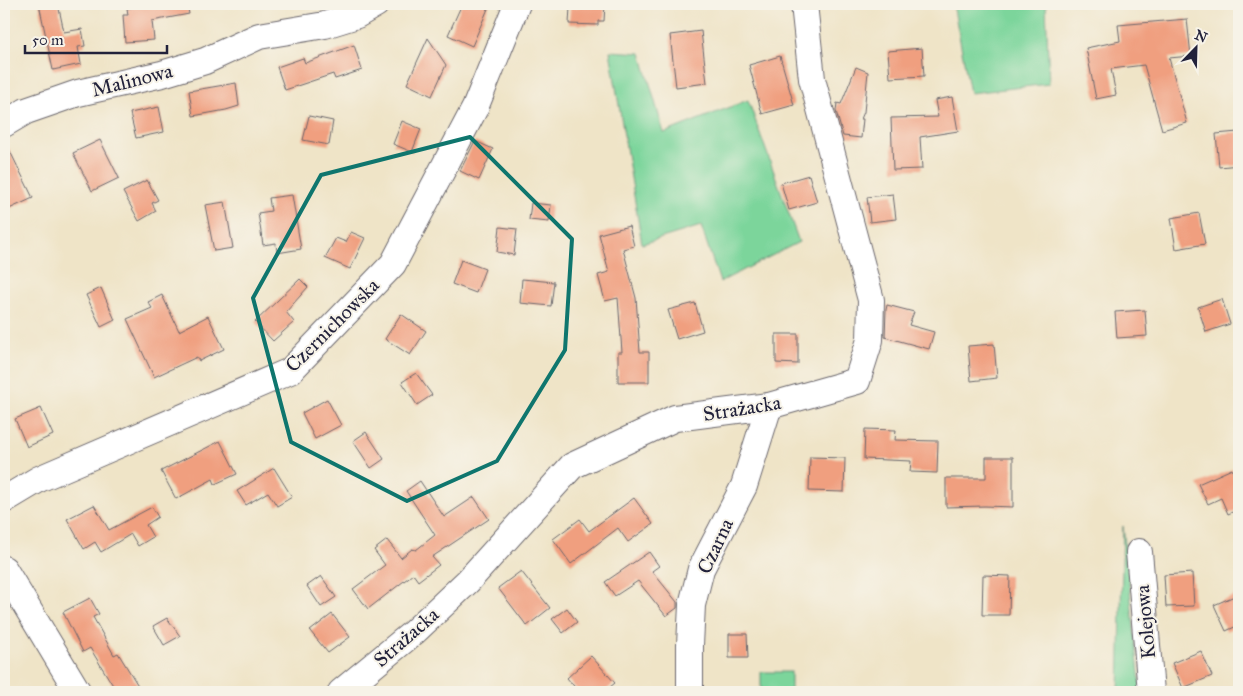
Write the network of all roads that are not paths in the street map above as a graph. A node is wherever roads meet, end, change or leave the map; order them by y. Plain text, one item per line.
1 (376, 4) edge
2 (517, 4) edge
3 (804, 4) edge
4 (4, 124) edge
5 (769, 406) junction
6 (4, 500) edge
7 (1139, 552) dead end
8 (4, 569) edge
9 (78, 692) edge
10 (341, 692) edge
11 (690, 692) edge
12 (1150, 692) edge

1 - 4 street, Malinowa
2 - 6 street, Czernichowska
3 - 5 street, Strażacka
5 - 10 street, Strażacka
5 - 11 street, Czarna
7 - 12 street, Kolejowa
8 - 9 street

